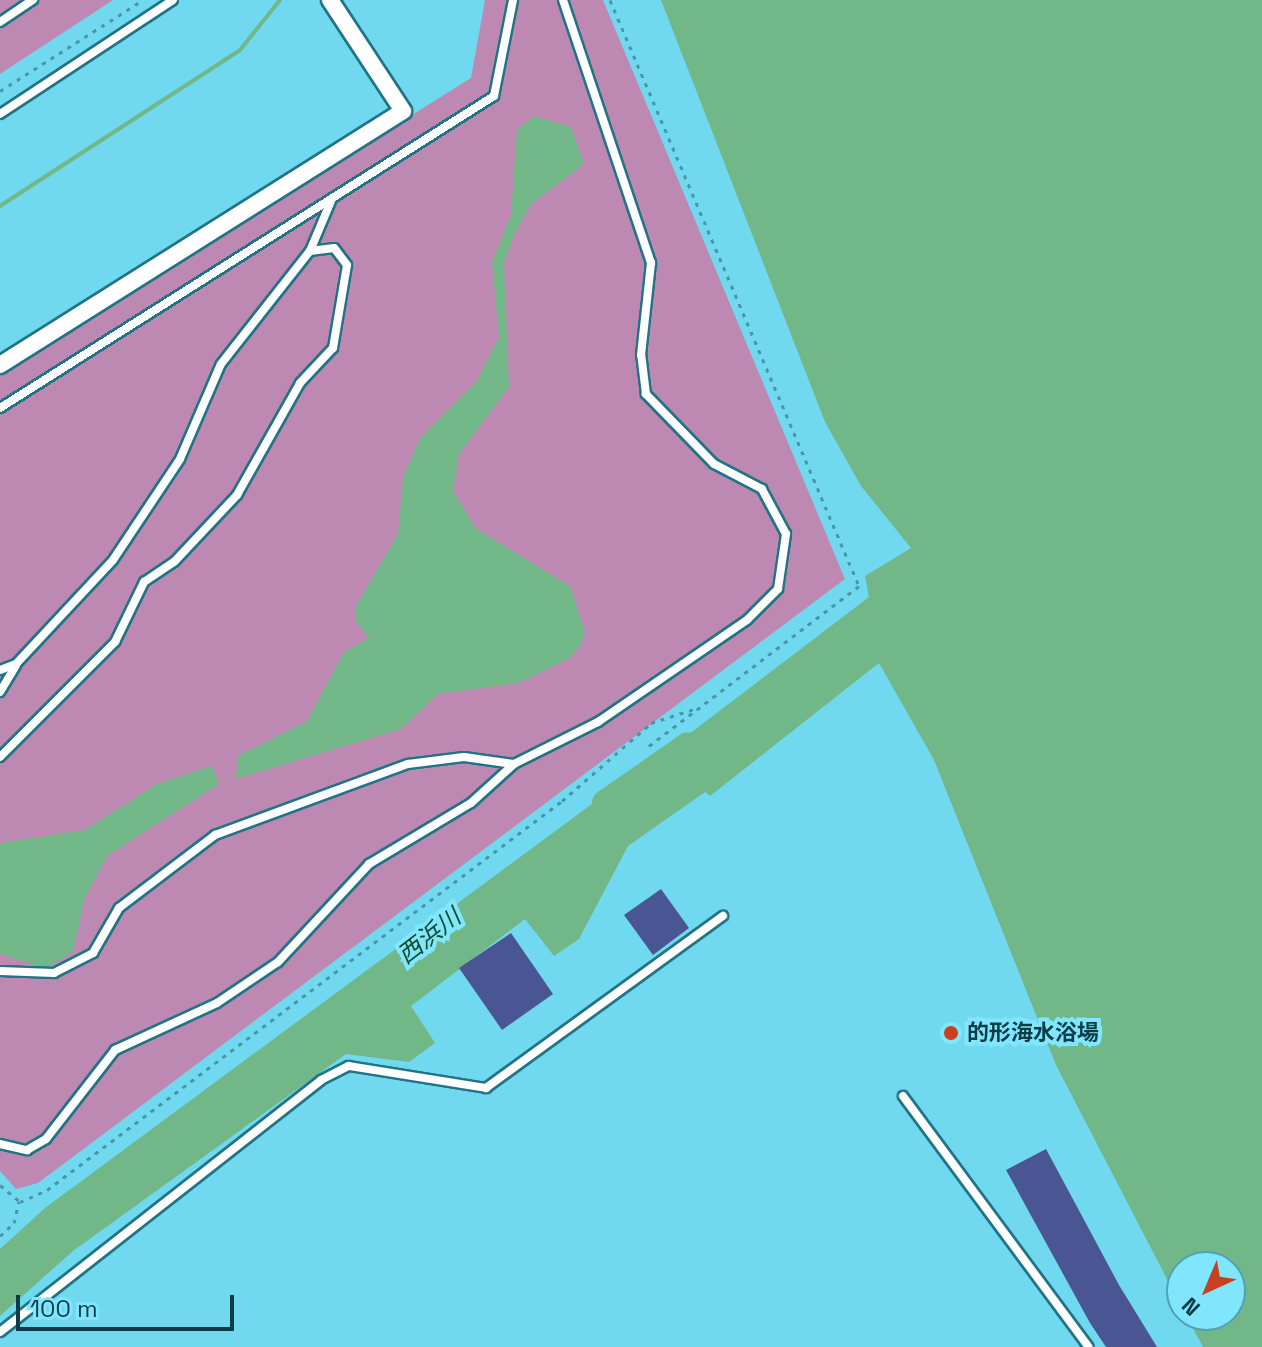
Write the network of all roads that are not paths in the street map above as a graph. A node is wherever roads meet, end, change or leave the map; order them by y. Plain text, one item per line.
1 (33, 0) edge
2 (173, 0) edge
3 (330, 0) edge
4 (513, 0) edge
5 (563, 0) edge
6 (0, 22) edge
7 (0, 114) edge
8 (331, 200) junction
9 (310, 251) junction
10 (0, 365) edge
11 (0, 408) edge
12 (16, 664) junction
13 (0, 670) edge
14 (0, 692) edge
15 (0, 757) edge
16 (514, 764) junction
17 (723, 916) dead end
18 (0, 971) edge
19 (903, 1096) dead end
20 (0, 1144) edge
21 (0, 1332) edge
22 (1089, 1347) edge

1 - 6 lane
2 - 7 lane
3 - 10 street
4 - 8 lane
5 - 16 lane
8 - 9 lane
8 - 11 lane
9 - 12 lane
9 - 15 lane
12 - 13 lane
12 - 14 lane
16 - 18 lane
16 - 20 lane
17 - 21 lane
19 - 22 lane

